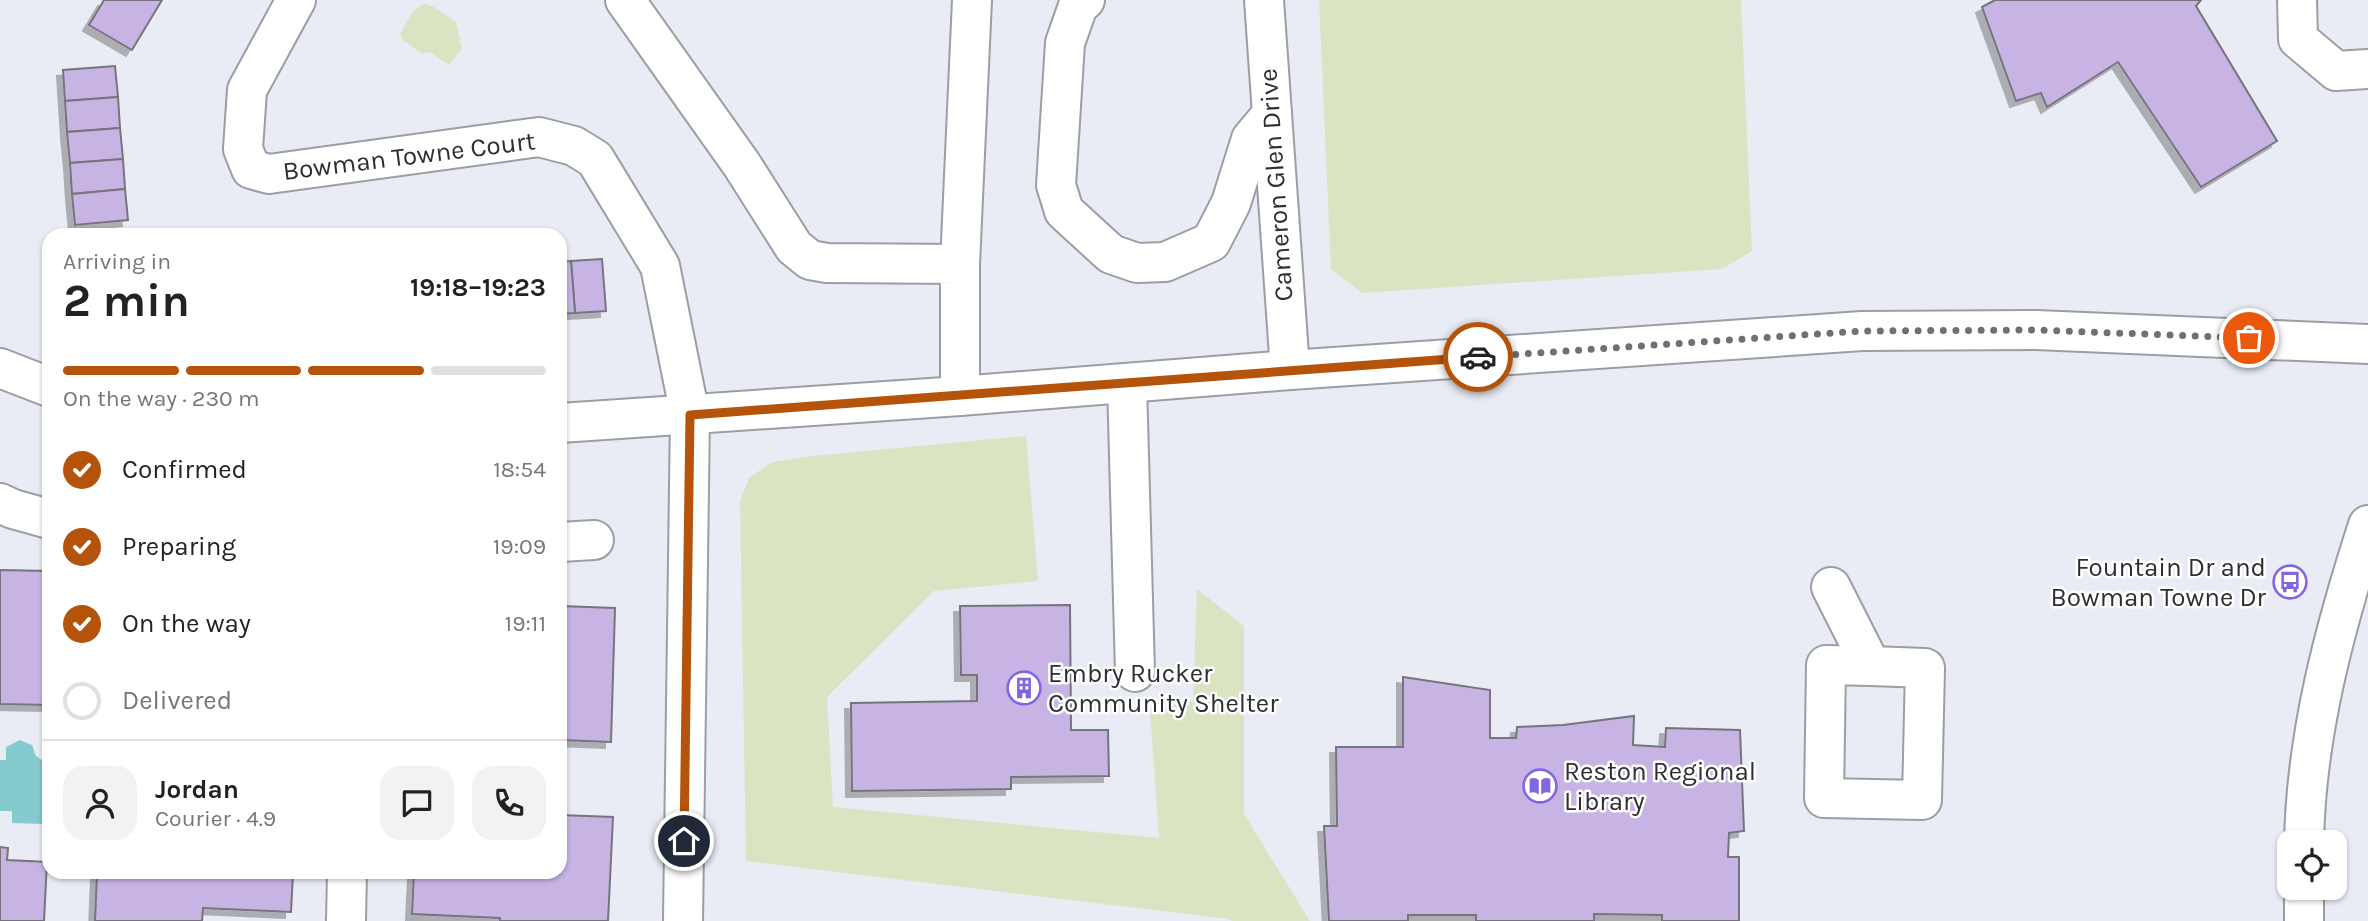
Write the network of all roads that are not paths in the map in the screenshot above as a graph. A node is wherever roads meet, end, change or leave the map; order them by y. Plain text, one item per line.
1 (296, 0) edge
2 (625, 0) edge
3 (972, 0) edge
4 (1085, 0) edge
5 (1264, 0) edge
6 (2297, 0) edge
7 (2368, 69) edge
8 (1272, 114) junction
9 (960, 264) junction
10 (2368, 344) edge
11 (0, 368) edge
12 (1290, 370) junction
13 (1127, 383) junction
14 (42, 384) edge
15 (960, 396) junction
16 (690, 415) junction
17 (567, 423) edge
18 (0, 503) edge
19 (42, 517) edge
20 (2368, 525) edge
21 (1831, 587) dead end
22 (1871, 666) dead end
23 (1135, 672) dead end
24 (2305, 830) edge
25 (347, 879) edge
26 (2304, 900) edge
27 (346, 921) edge
28 (683, 921) edge
29 (2304, 921) edge

1 - 16 street, Bowman Towne Court
2 - 9 street
3 - 9 street
4 - 8 street
5 - 8 street, Cameron Glen Drive
6 - 7 street
8 - 12 street, Cameron Glen Drive
9 - 15 street
10 - 12 street
11 - 14 street
12 - 13 street
13 - 15 street
13 - 23 street
15 - 16 street
16 - 17 street
16 - 28 street
18 - 19 street
20 - 24 street
21 - 22 street
25 - 27 street
26 - 29 street

